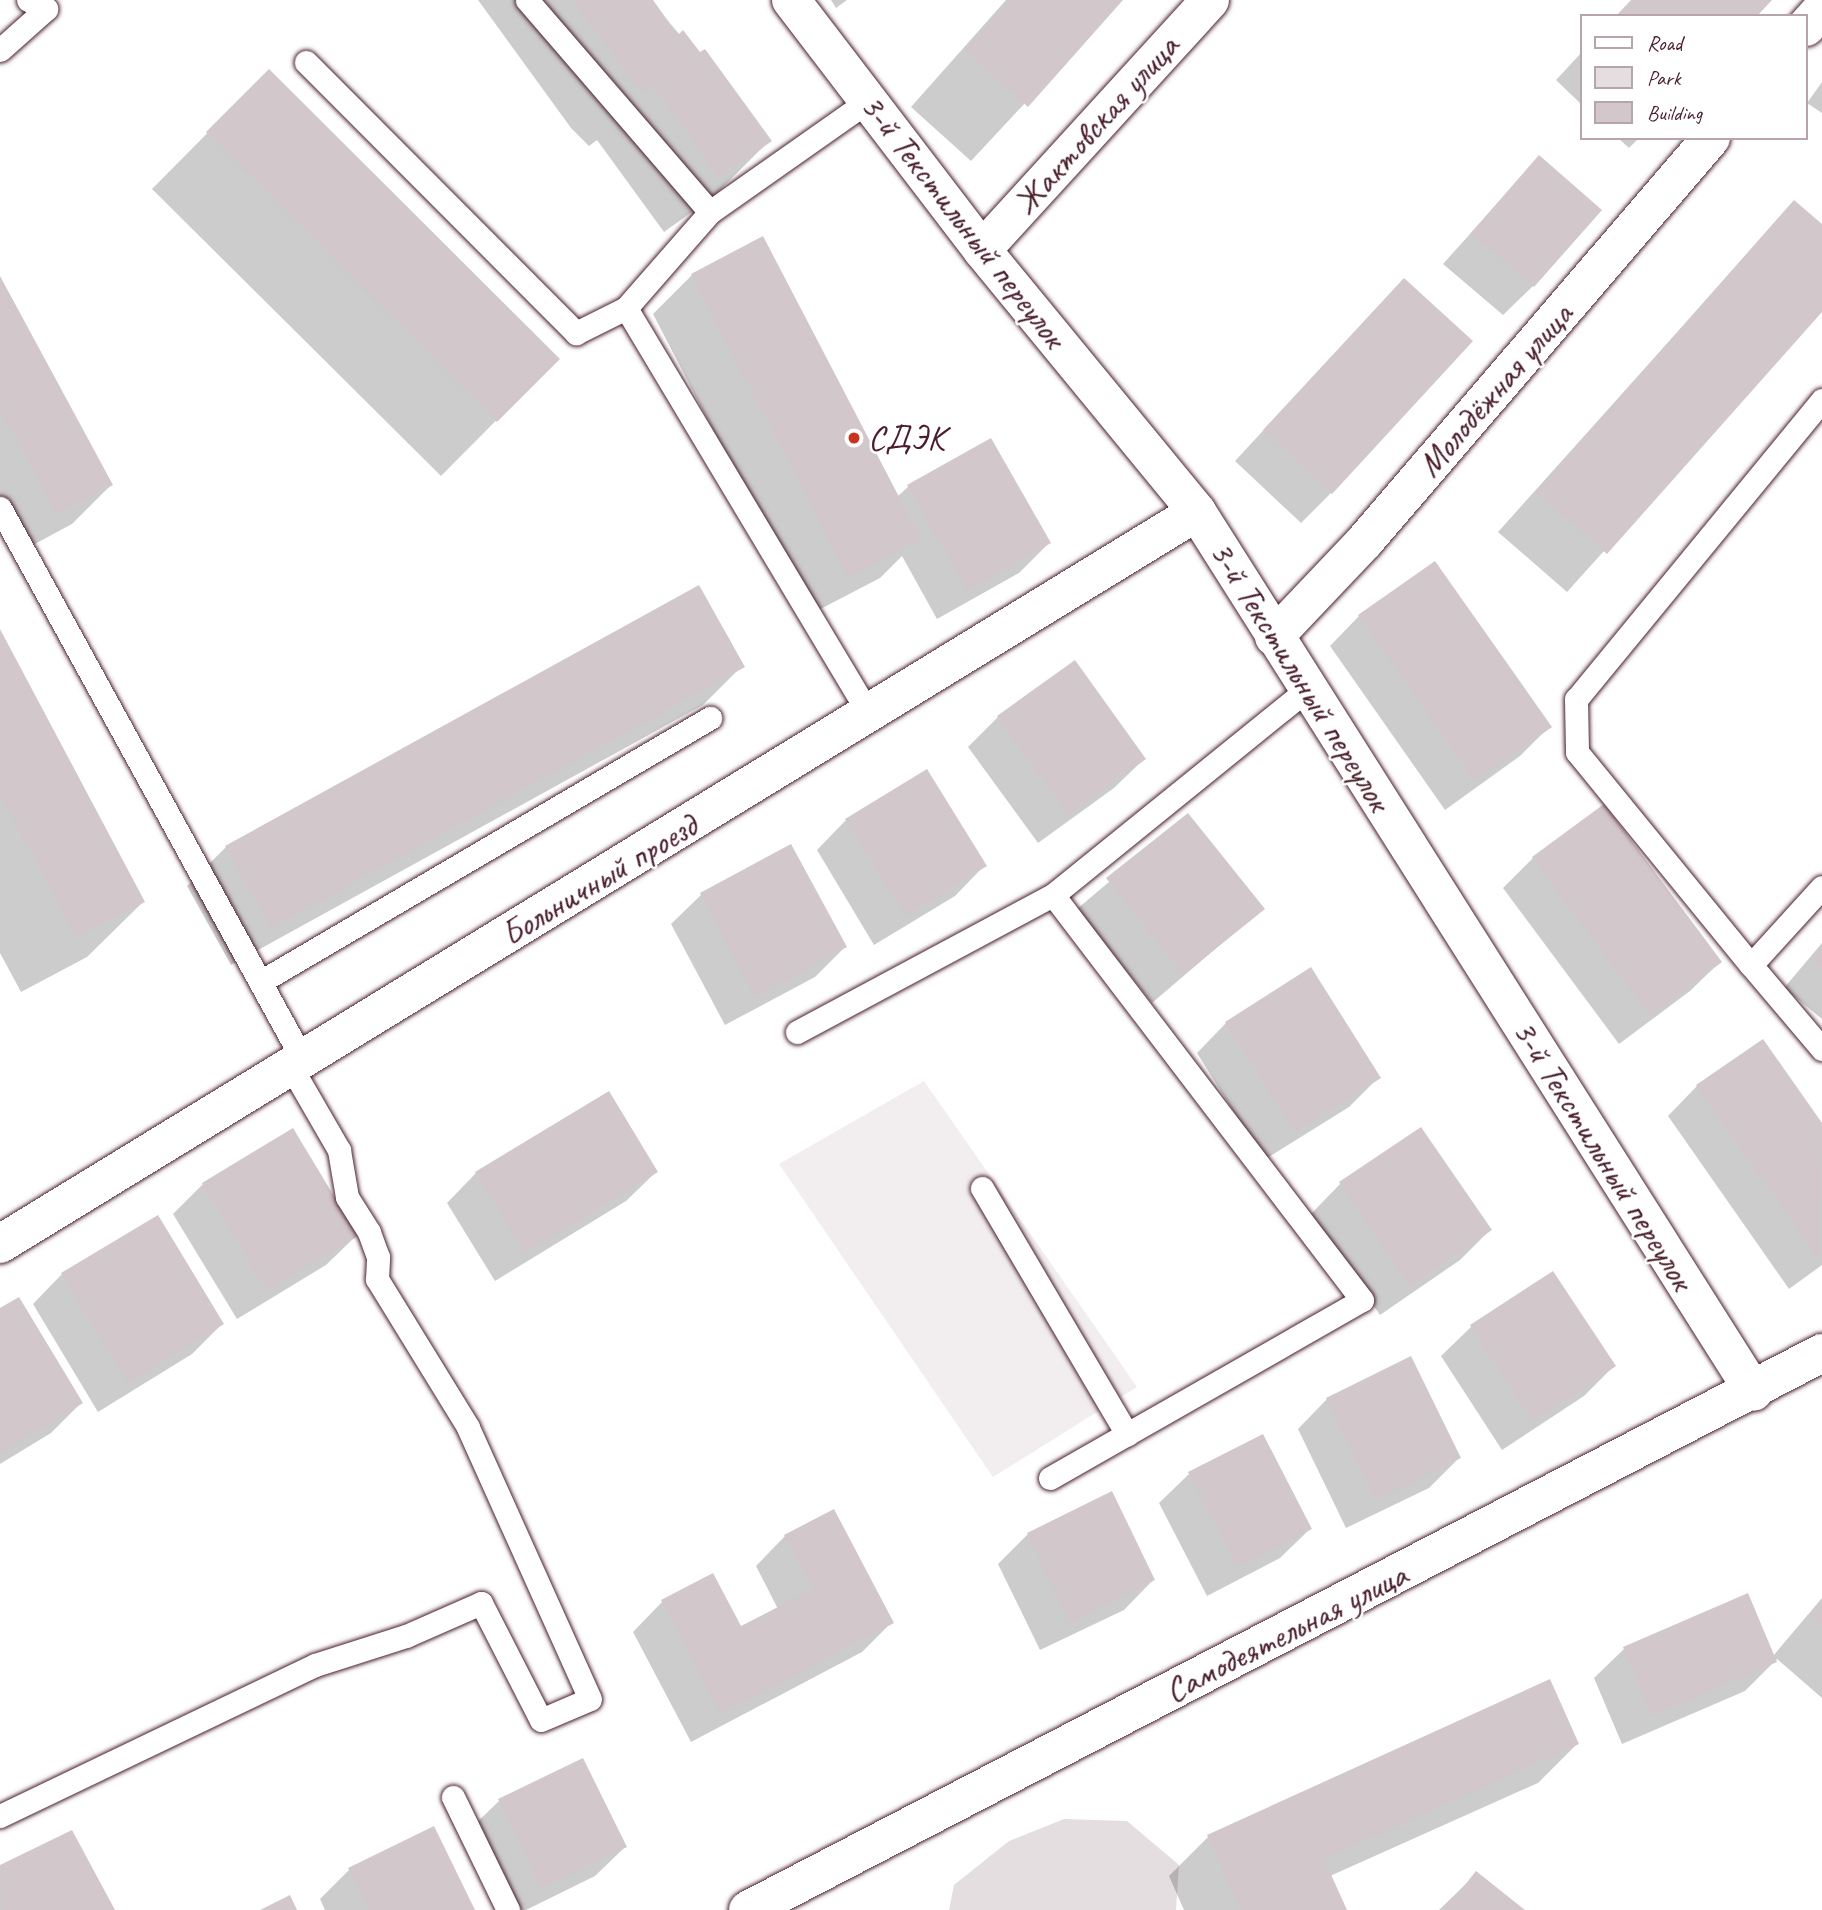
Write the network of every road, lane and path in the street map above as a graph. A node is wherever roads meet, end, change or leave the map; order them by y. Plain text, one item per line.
1 (27, 0) edge
2 (527, 0) edge
3 (791, 0) edge
4 (1210, 0) edge
5 (1822, 9) edge
6 (1808, 25) edge
7 (0, 50) edge
8 (306, 62) dead end
9 (868, 101) junction
10 (1709, 140) edge
11 (710, 212) junction
12 (982, 250) junction
13 (626, 309) junction
14 (1822, 400) edge
15 (0, 508) edge
16 (1196, 513) junction
17 (1273, 637) junction
18 (1307, 689) junction
19 (870, 715) junction
20 (710, 718) dead end
21 (1822, 887) edge
22 (1053, 895) junction
23 (1751, 965) junction
24 (260, 982) junction
25 (797, 1032) dead end
26 (1822, 1049) edge
27 (297, 1063) junction
28 (982, 1188) dead end
29 (0, 1244) edge
30 (1822, 1353) edge
31 (1754, 1392) junction
32 (1127, 1434) junction
33 (1050, 1478) dead end
34 (453, 1797) dead end
35 (0, 1816) edge
36 (508, 1910) edge
37 (748, 1910) edge

1 - 7 lane
2 - 11 lane
3 - 9 street, 3-й Текстильный переулок
4 - 12 street, Жактовская улица
5 - 6 street
8 - 13 lane
9 - 11 lane
9 - 12 street, 3-й Текстильный переулок
10 - 17 street, Молодёжная улица
11 - 13 lane
12 - 16 street, 3-й Текстильный переулок
13 - 19 lane
14 - 23 lane
15 - 24 lane
16 - 17 street, 3-й Текстильный переулок
16 - 19 street, Больничный проезд
17 - 18 street, 3-й Текстильный переулок
18 - 22 lane
18 - 31 street, 3-й Текстильный переулок
19 - 27 street, Больничный проезд
20 - 24 lane
21 - 23 lane
22 - 25 lane
22 - 32 lane
23 - 26 lane
24 - 27 lane
27 - 29 street, Больничный проезд
27 - 35 lane
28 - 32 lane
30 - 31 street, Самодеятельная улица
31 - 37 street, Самодеятельная улица
32 - 33 lane
34 - 36 lane

